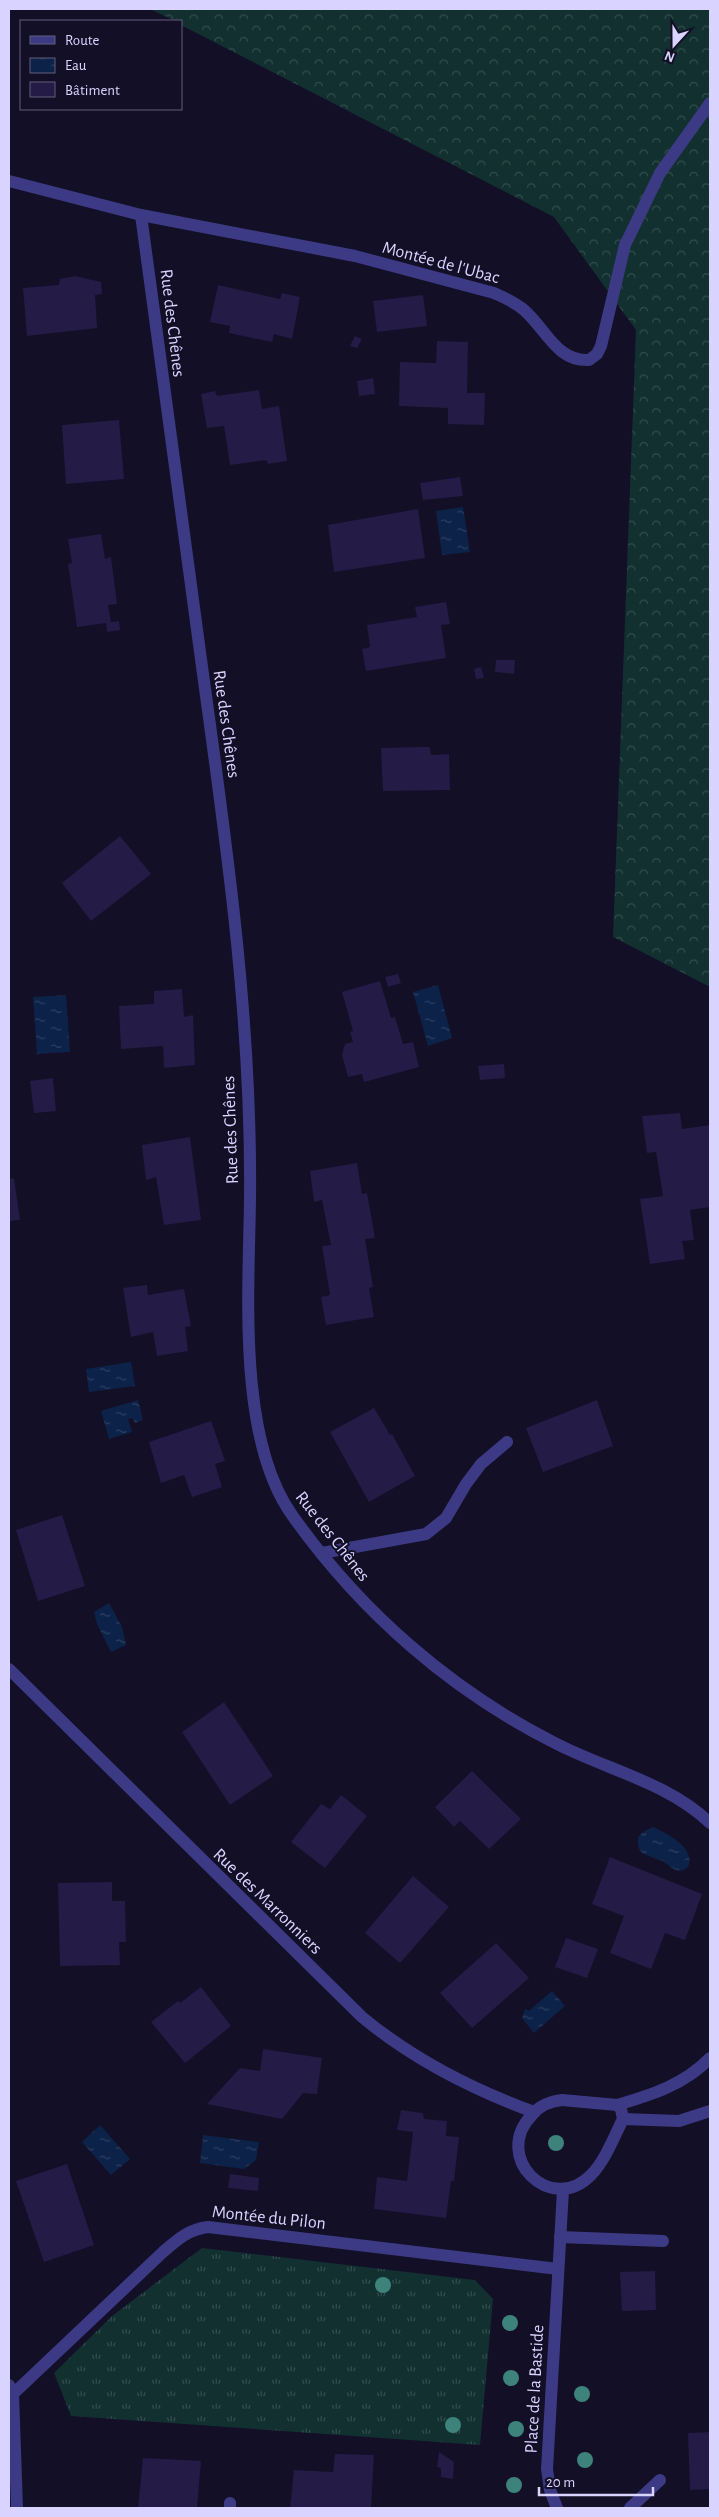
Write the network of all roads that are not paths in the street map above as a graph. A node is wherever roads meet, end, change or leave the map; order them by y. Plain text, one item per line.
1 (710, 103) edge
2 (9, 181) edge
3 (141, 215) junction
4 (507, 1442) dead end
5 (322, 1552) junction
6 (9, 1669) edge
7 (709, 1818) edge
8 (710, 2058) edge
9 (617, 2105) junction
10 (710, 2111) edge
11 (534, 2112) junction
12 (623, 2119) junction
13 (563, 2190) junction
14 (560, 2237) junction
15 (663, 2242) dead end
16 (558, 2270) junction
17 (10, 2392) edge
18 (660, 2480) dead end
19 (17, 2508) edge
20 (557, 2508) edge
21 (630, 2508) edge

1 - 3 street, Montée de l'Ubac
2 - 3 street, Montée de l'Ubac
3 - 5 street, Rue des Chênes
4 - 5 street
5 - 7 street, Rue des Chênes
6 - 11 street, Rue des Marronniers
8 - 9 street
9 - 11 street
9 - 12 street
10 - 12 street
11 - 13 street
12 - 13 street
13 - 14 street
14 - 15 street
14 - 16 street
16 - 17 street, Montée du Pilon
16 - 20 street, Place de la Bastide
17 - 19 street
18 - 21 street

